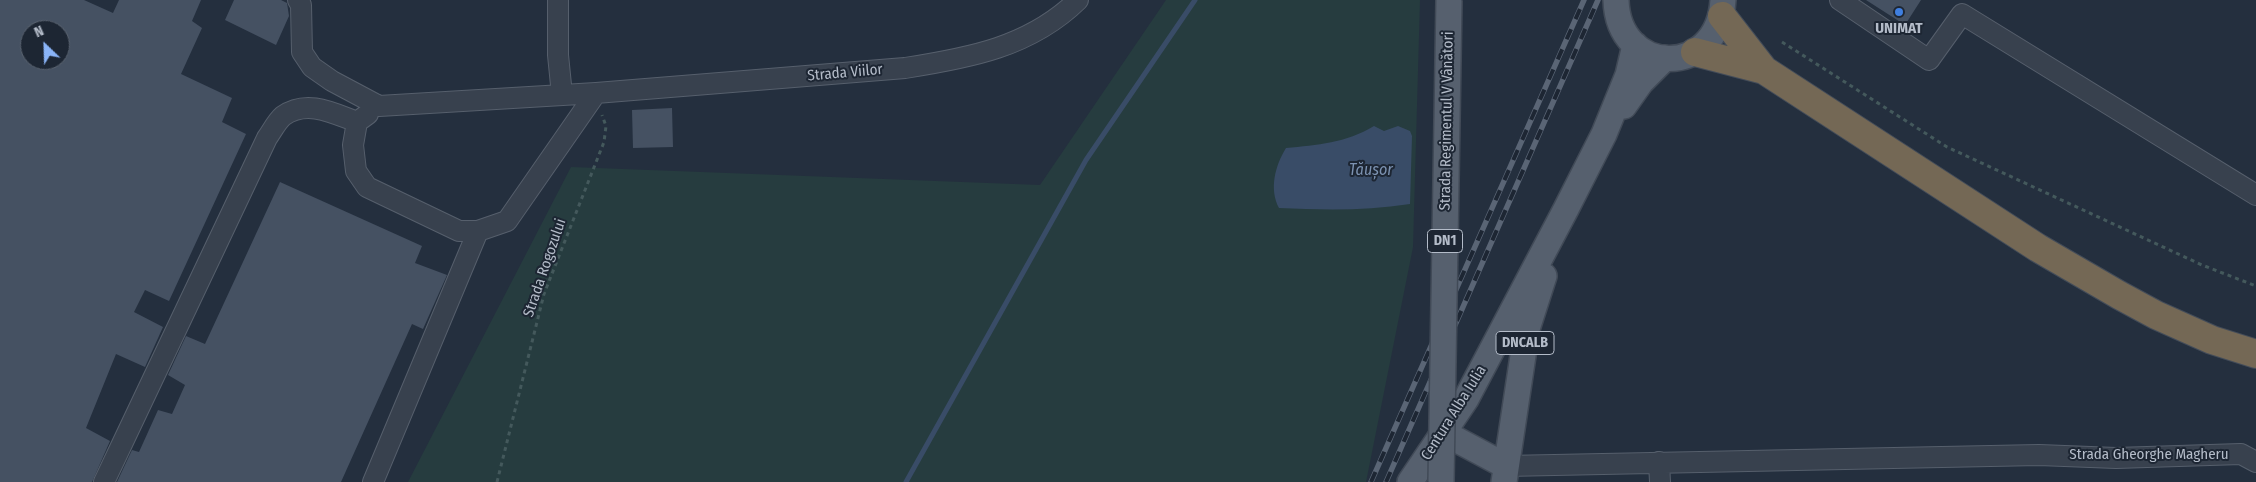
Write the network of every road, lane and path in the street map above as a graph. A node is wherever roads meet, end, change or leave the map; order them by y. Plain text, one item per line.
1 (298, 0) edge
2 (558, 0) edge
3 (1078, 0) edge
4 (1449, 0) edge
5 (1616, 0) edge
6 (1840, 0) edge
7 (1723, 8) edge
8 (1782, 42) dead end
9 (1634, 45) junction
10 (1695, 52) junction
11 (1665, 58) junction
12 (1764, 70) junction
13 (596, 93) junction
14 (562, 95) junction
15 (379, 106) junction
16 (357, 122) junction
17 (1604, 134) junction
18 (2256, 195) edge
19 (1566, 209) junction
20 (478, 232) junction
21 (2256, 286) edge
22 (2256, 354) edge
23 (1444, 433) junction
24 (1659, 462) junction
25 (2256, 462) edge
26 (1505, 474) edge
27 (104, 482) edge
28 (373, 482) edge
29 (497, 482) edge
30 (1410, 482) edge
31 (1441, 482) edge
32 (1660, 482) edge

1 - 15 street
2 - 14 street
3 - 13 street, Strada Viilor
4 - 31 main road, Strada Regimentul V Vânători / DN1, bridge
5 - 9 main road
6 - 18 street
7 - 10 main road
7 - 12 highway
8 - 21 path
9 - 11 main road
9 - 17 main road, Centura Alba Iulia / DNCALB
10 - 11 main road
10 - 12 highway
11 - 17 main road, Centura Alba Iulia / DNCALB
12 - 22 highway
13 - 14 street, Strada Viilor
13 - 20 street
13 - 29 path, Strada Rogozului
14 - 15 street, Strada Viilor
15 - 16 street
16 - 20 street
16 - 27 street
17 - 19 main road, Centura Alba Iulia / DNCALB
19 - 23 main road, Centura Alba Iulia / DNCALB
19 - 26 main road, Centura Alba Iulia / DNCALB
20 - 28 street
23 - 26 main road
23 - 30 main road, Centura Alba Iulia / DNCALB
24 - 25 street, Strada Gheorghe Magheru
24 - 26 street, Strada Gheorghe Magheru
24 - 32 street

